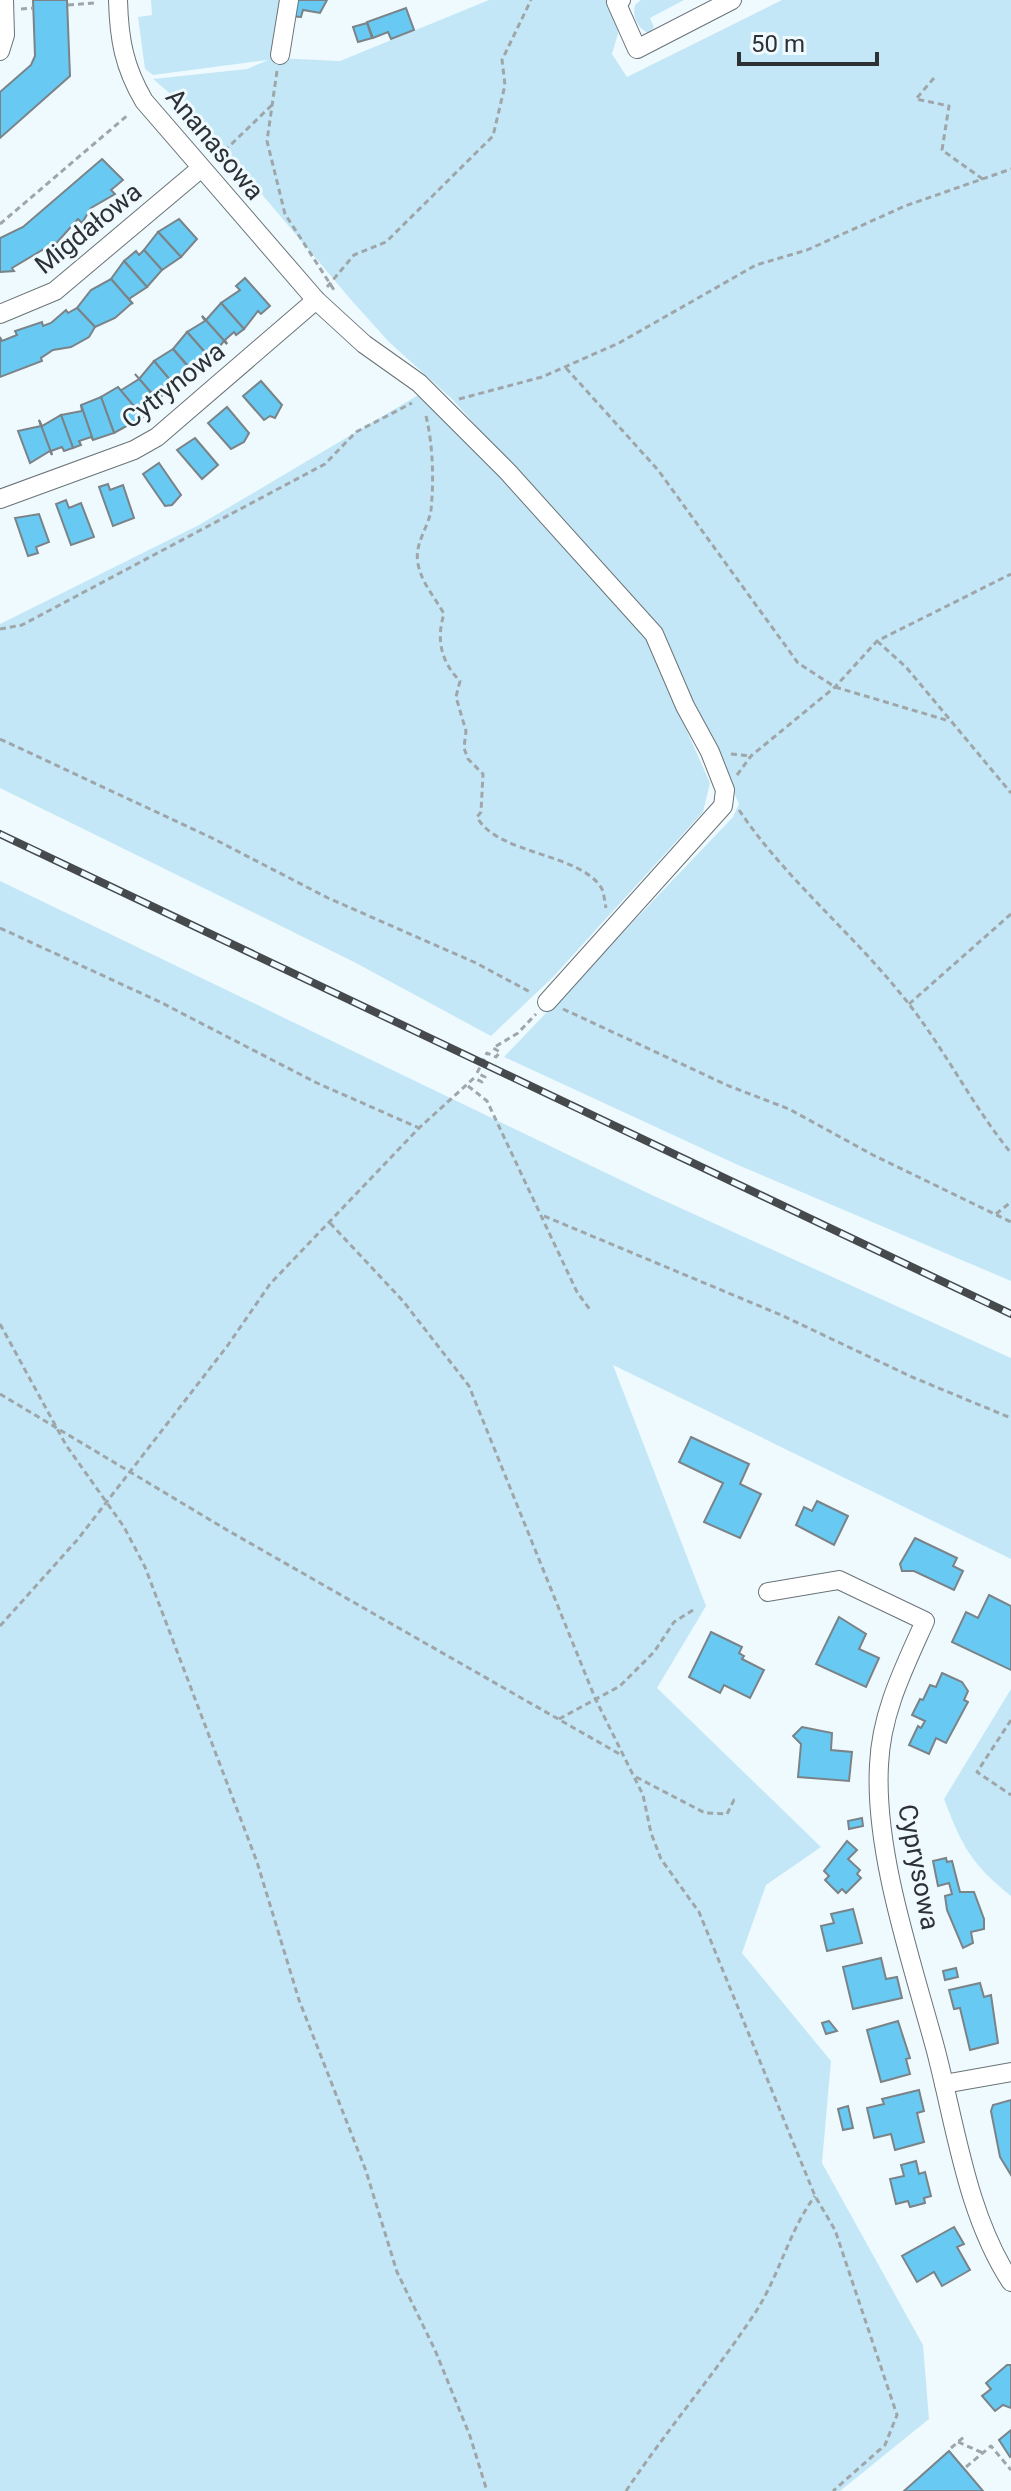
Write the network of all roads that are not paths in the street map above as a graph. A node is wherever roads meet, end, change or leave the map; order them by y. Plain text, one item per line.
1 (4, 0) edge
2 (118, 0) edge
3 (289, 0) edge
4 (621, 0) edge
5 (732, 0) edge
6 (0, 51) edge
7 (280, 55) road end
8 (201, 170) junction
9 (316, 300) junction
10 (0, 314) edge
11 (0, 499) edge
12 (547, 1002) road end
13 (768, 1592) dead end
14 (1011, 2072) edge
15 (944, 2084) junction
16 (1011, 2282) edge

1 - 6 street
2 - 8 street, Ananasowa
3 - 7 street
4 - 5 street
8 - 9 street, Ananasowa
8 - 10 street, Migdałowa
9 - 11 street, Cytrynowa
9 - 12 street, Ananasowa
13 - 15 street, Cyprysowa
14 - 15 street
15 - 16 street, Cyprysowa

